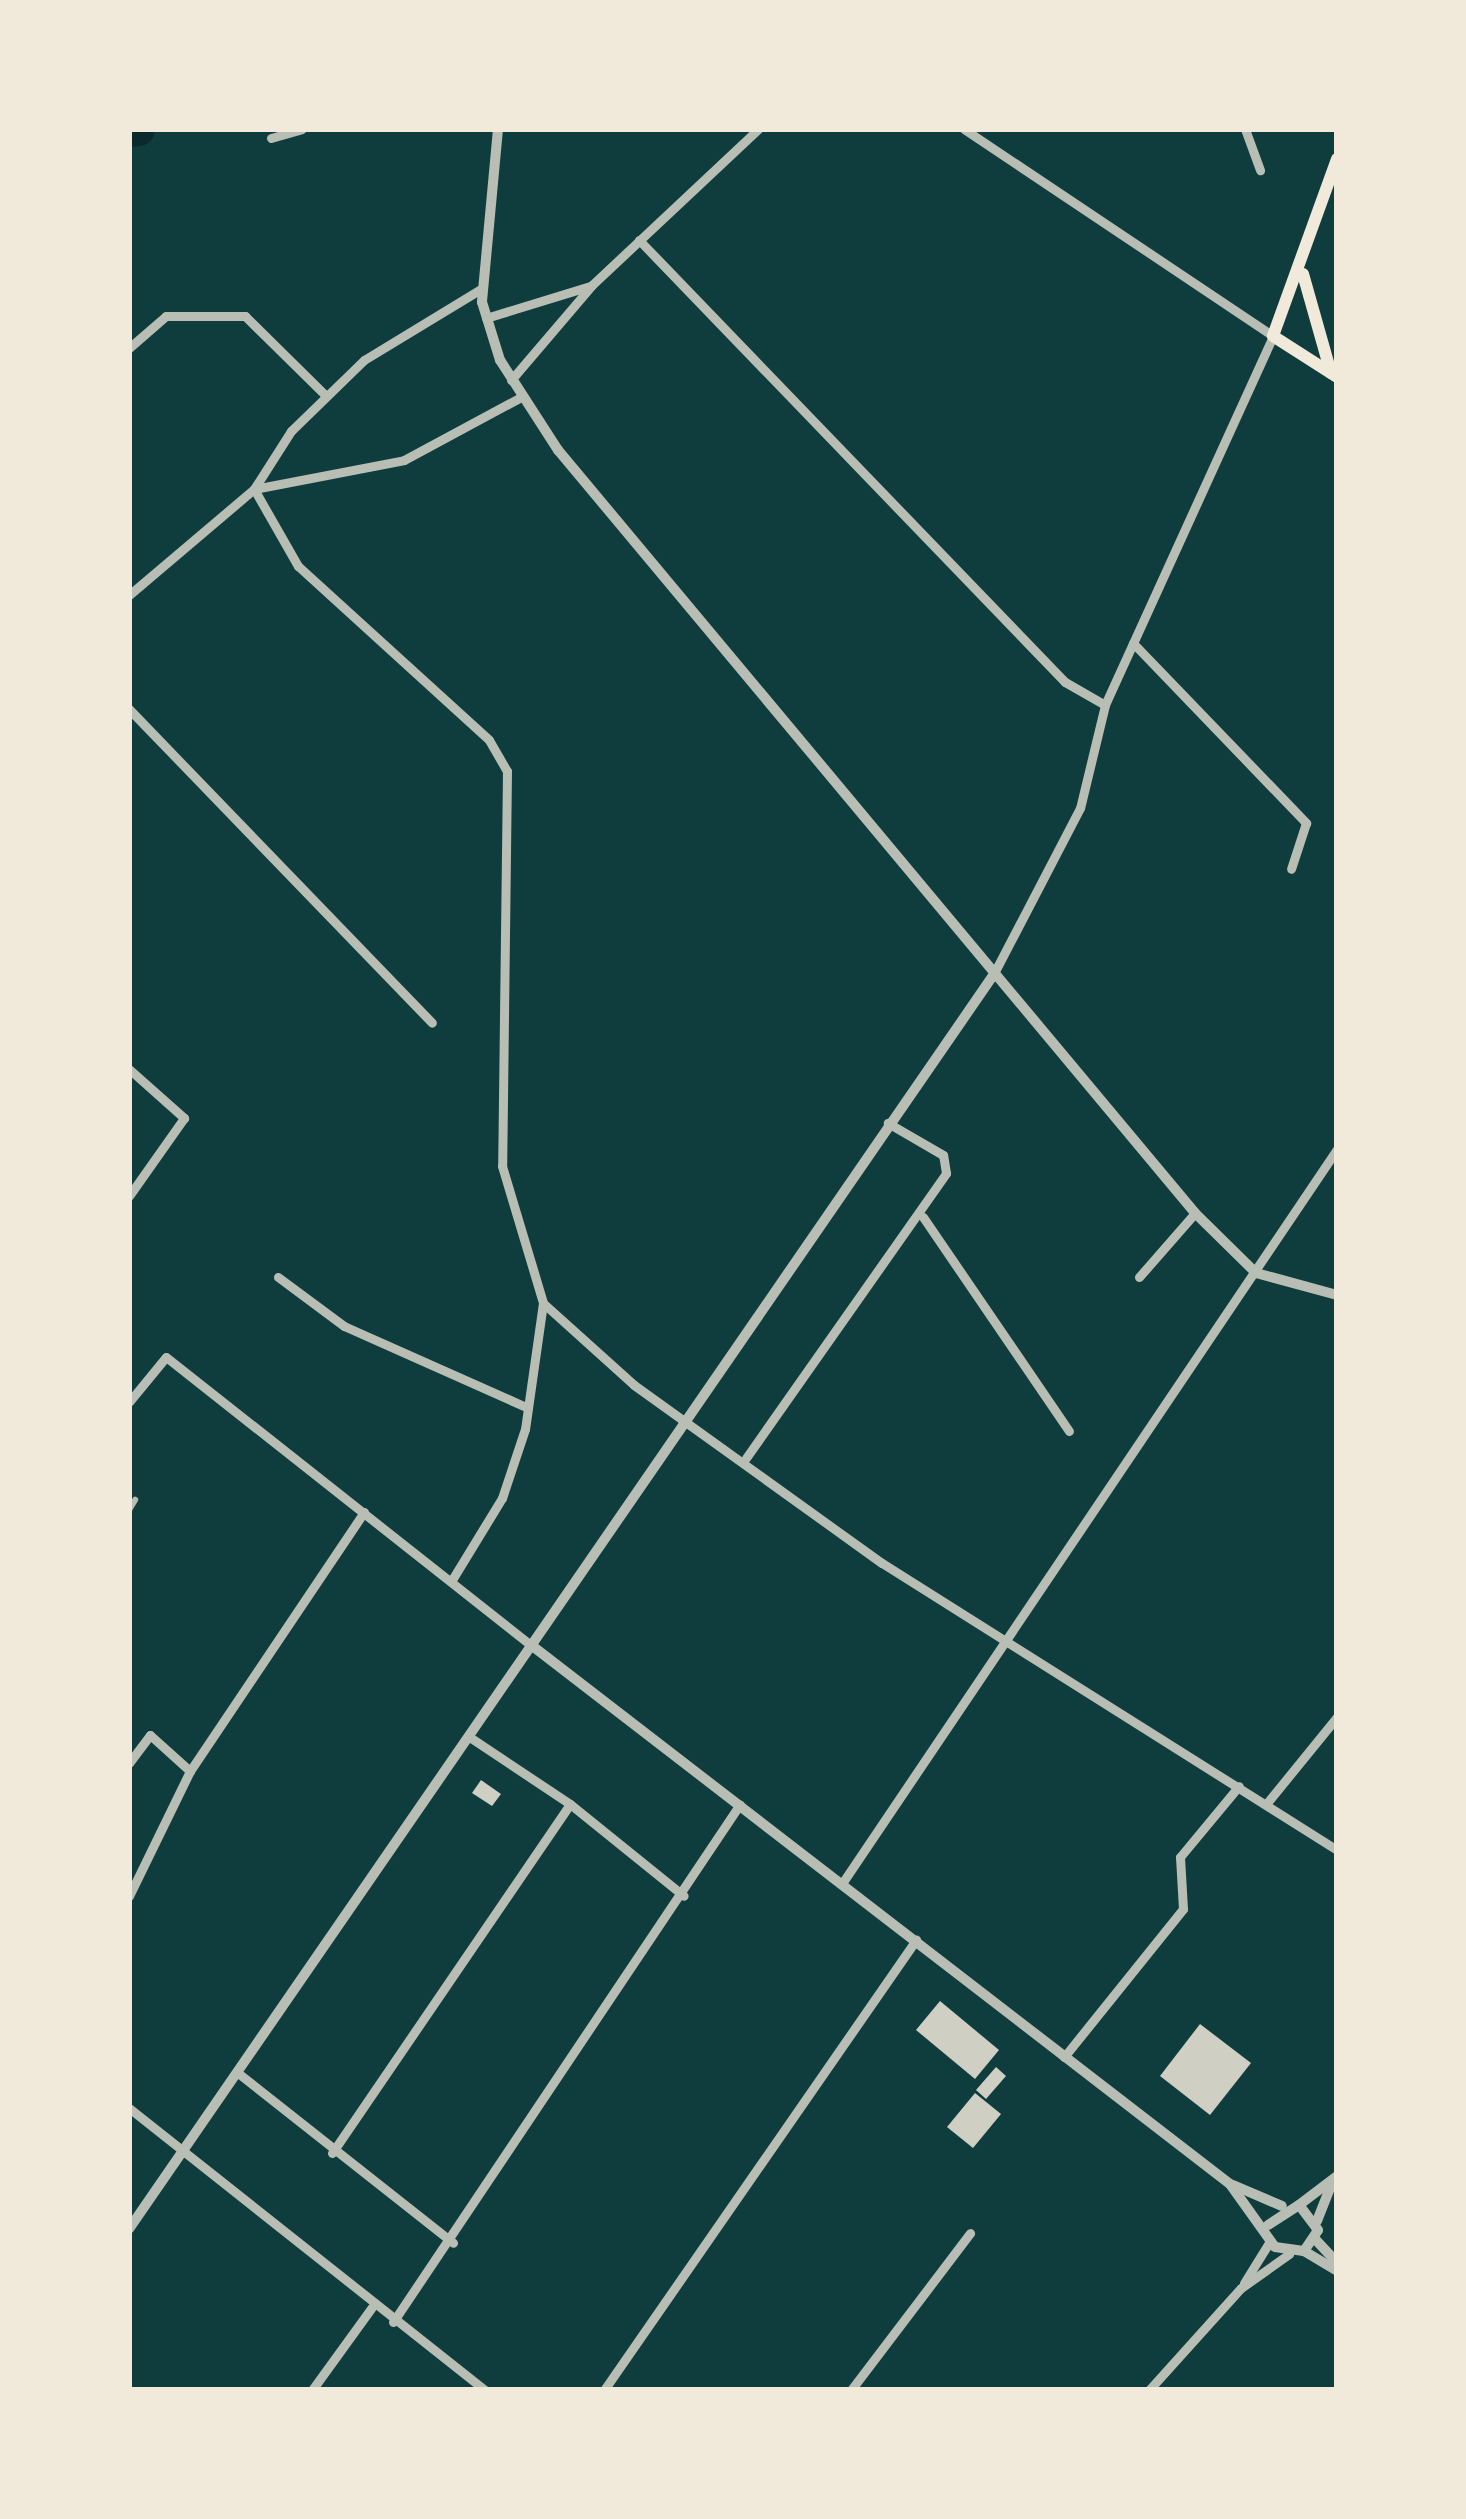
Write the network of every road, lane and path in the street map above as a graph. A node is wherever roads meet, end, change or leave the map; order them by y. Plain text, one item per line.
1 (302, 129) edge
2 (498, 129) edge
3 (758, 129) edge
4 (964, 129) edge
5 (1246, 129) edge
6 (271, 138) dead end
7 (1337, 159) edge
8 (1260, 170) dead end
9 (639, 240) junction
10 (1303, 267) junction
11 (592, 285) junction
12 (482, 289) junction
13 (486, 318) junction
14 (1274, 336) junction
15 (129, 348) edge
16 (1334, 375) edge
17 (511, 380) junction
18 (325, 395) junction
19 (521, 397) junction
20 (254, 490) junction
21 (129, 596) edge
22 (1133, 643) junction
23 (1105, 705) junction
24 (129, 709) edge
25 (1291, 868) dead end
26 (992, 977) junction
27 (432, 1023) dead end
28 (129, 1069) edge
29 (888, 1123) junction
30 (1337, 1149) edge
31 (129, 1196) edge
32 (1195, 1213) junction
33 (923, 1216) junction
34 (1256, 1274) junction
35 (278, 1277) dead end
36 (1139, 1277) dead end
37 (1337, 1294) edge
38 (543, 1303) junction
39 (129, 1402) edge
40 (528, 1408) junction
41 (684, 1419) junction
42 (1069, 1431) dead end
43 (746, 1458) junction
44 (135, 1500) dead end
45 (129, 1510) edge
46 (364, 1512) junction
47 (452, 1580) junction
48 (1006, 1639) junction
49 (536, 1648) junction
50 (1337, 1717) edge
51 (471, 1738) junction
52 (129, 1763) edge
53 (190, 1771) junction
54 (1239, 1786) junction
55 (1267, 1803) junction
56 (571, 1804) junction
57 (741, 1804) junction
58 (1337, 1850) edge
59 (843, 1882) junction
60 (684, 1896) junction
61 (129, 1897) edge
62 (916, 1940) junction
63 (1064, 2057) junction
64 (238, 2072) junction
65 (129, 2108) edge
66 (178, 2151) junction
67 (332, 2153) junction
68 (1335, 2178) edge
69 (1230, 2184) junction
70 (1299, 2205) junction
71 (1282, 2206) junction
72 (1316, 2222) junction
73 (1268, 2225) junction
74 (129, 2229) edge
75 (970, 2233) dead end
76 (1316, 2239) junction
77 (1270, 2241) junction
78 (453, 2243) junction
79 (1304, 2251) junction
80 (1289, 2254) junction
81 (1337, 2267) edge
82 (1241, 2288) junction
83 (372, 2307) junction
84 (393, 2322) junction
85 (312, 2390) edge
86 (485, 2390) edge
87 (604, 2390) edge
88 (850, 2390) edge
89 (1149, 2390) edge

1 - 6 street
2 - 12 street
3 - 9 street
4 - 14 street
5 - 8 street
7 - 10 main road
9 - 11 street
9 - 23 street
10 - 14 main road
10 - 16 main road
11 - 13 street
11 - 17 street
12 - 13 street
12 - 18 street
13 - 17 street
14 - 16 main road
14 - 22 street
15 - 18 street
17 - 19 street
18 - 20 street
19 - 20 street
19 - 26 street
20 - 21 street
20 - 38 street
22 - 23 street
22 - 25 street
23 - 26 street
24 - 27 street
26 - 29 street
26 - 32 street
28 - 31 street
29 - 33 street
29 - 41 street
30 - 34 street
32 - 34 street
32 - 36 street
33 - 42 street
33 - 43 street
34 - 37 street
34 - 48 street
35 - 40 street
38 - 40 street
38 - 41 street
39 - 46 street
40 - 47 street
41 - 43 street
41 - 49 street
43 - 48 street
44 - 45 street
46 - 47 street
46 - 53 street
47 - 49 street
48 - 54 street
48 - 59 street
49 - 51 street
49 - 57 street
50 - 55 street
51 - 56 street
51 - 64 street
52 - 53 street
53 - 61 street
54 - 55 street
54 - 63 street
55 - 58 street
56 - 60 street
56 - 67 street
57 - 59 street
57 - 60 street
59 - 62 street
60 - 78 street
62 - 63 street
62 - 87 street
63 - 69 street
64 - 66 street
64 - 67 street
65 - 66 street
66 - 74 street
66 - 83 street
67 - 78 street
68 - 70 street
68 - 72 street
69 - 71 street
69 - 73 street
70 - 71 street
70 - 72 street
71 - 73 street
72 - 76 street
73 - 77 street
75 - 88 street
76 - 79 street
76 - 81 street
77 - 80 street
77 - 82 street
78 - 84 street
79 - 80 street
79 - 81 street
80 - 82 street
82 - 89 street
83 - 84 street
83 - 85 street
84 - 86 street

